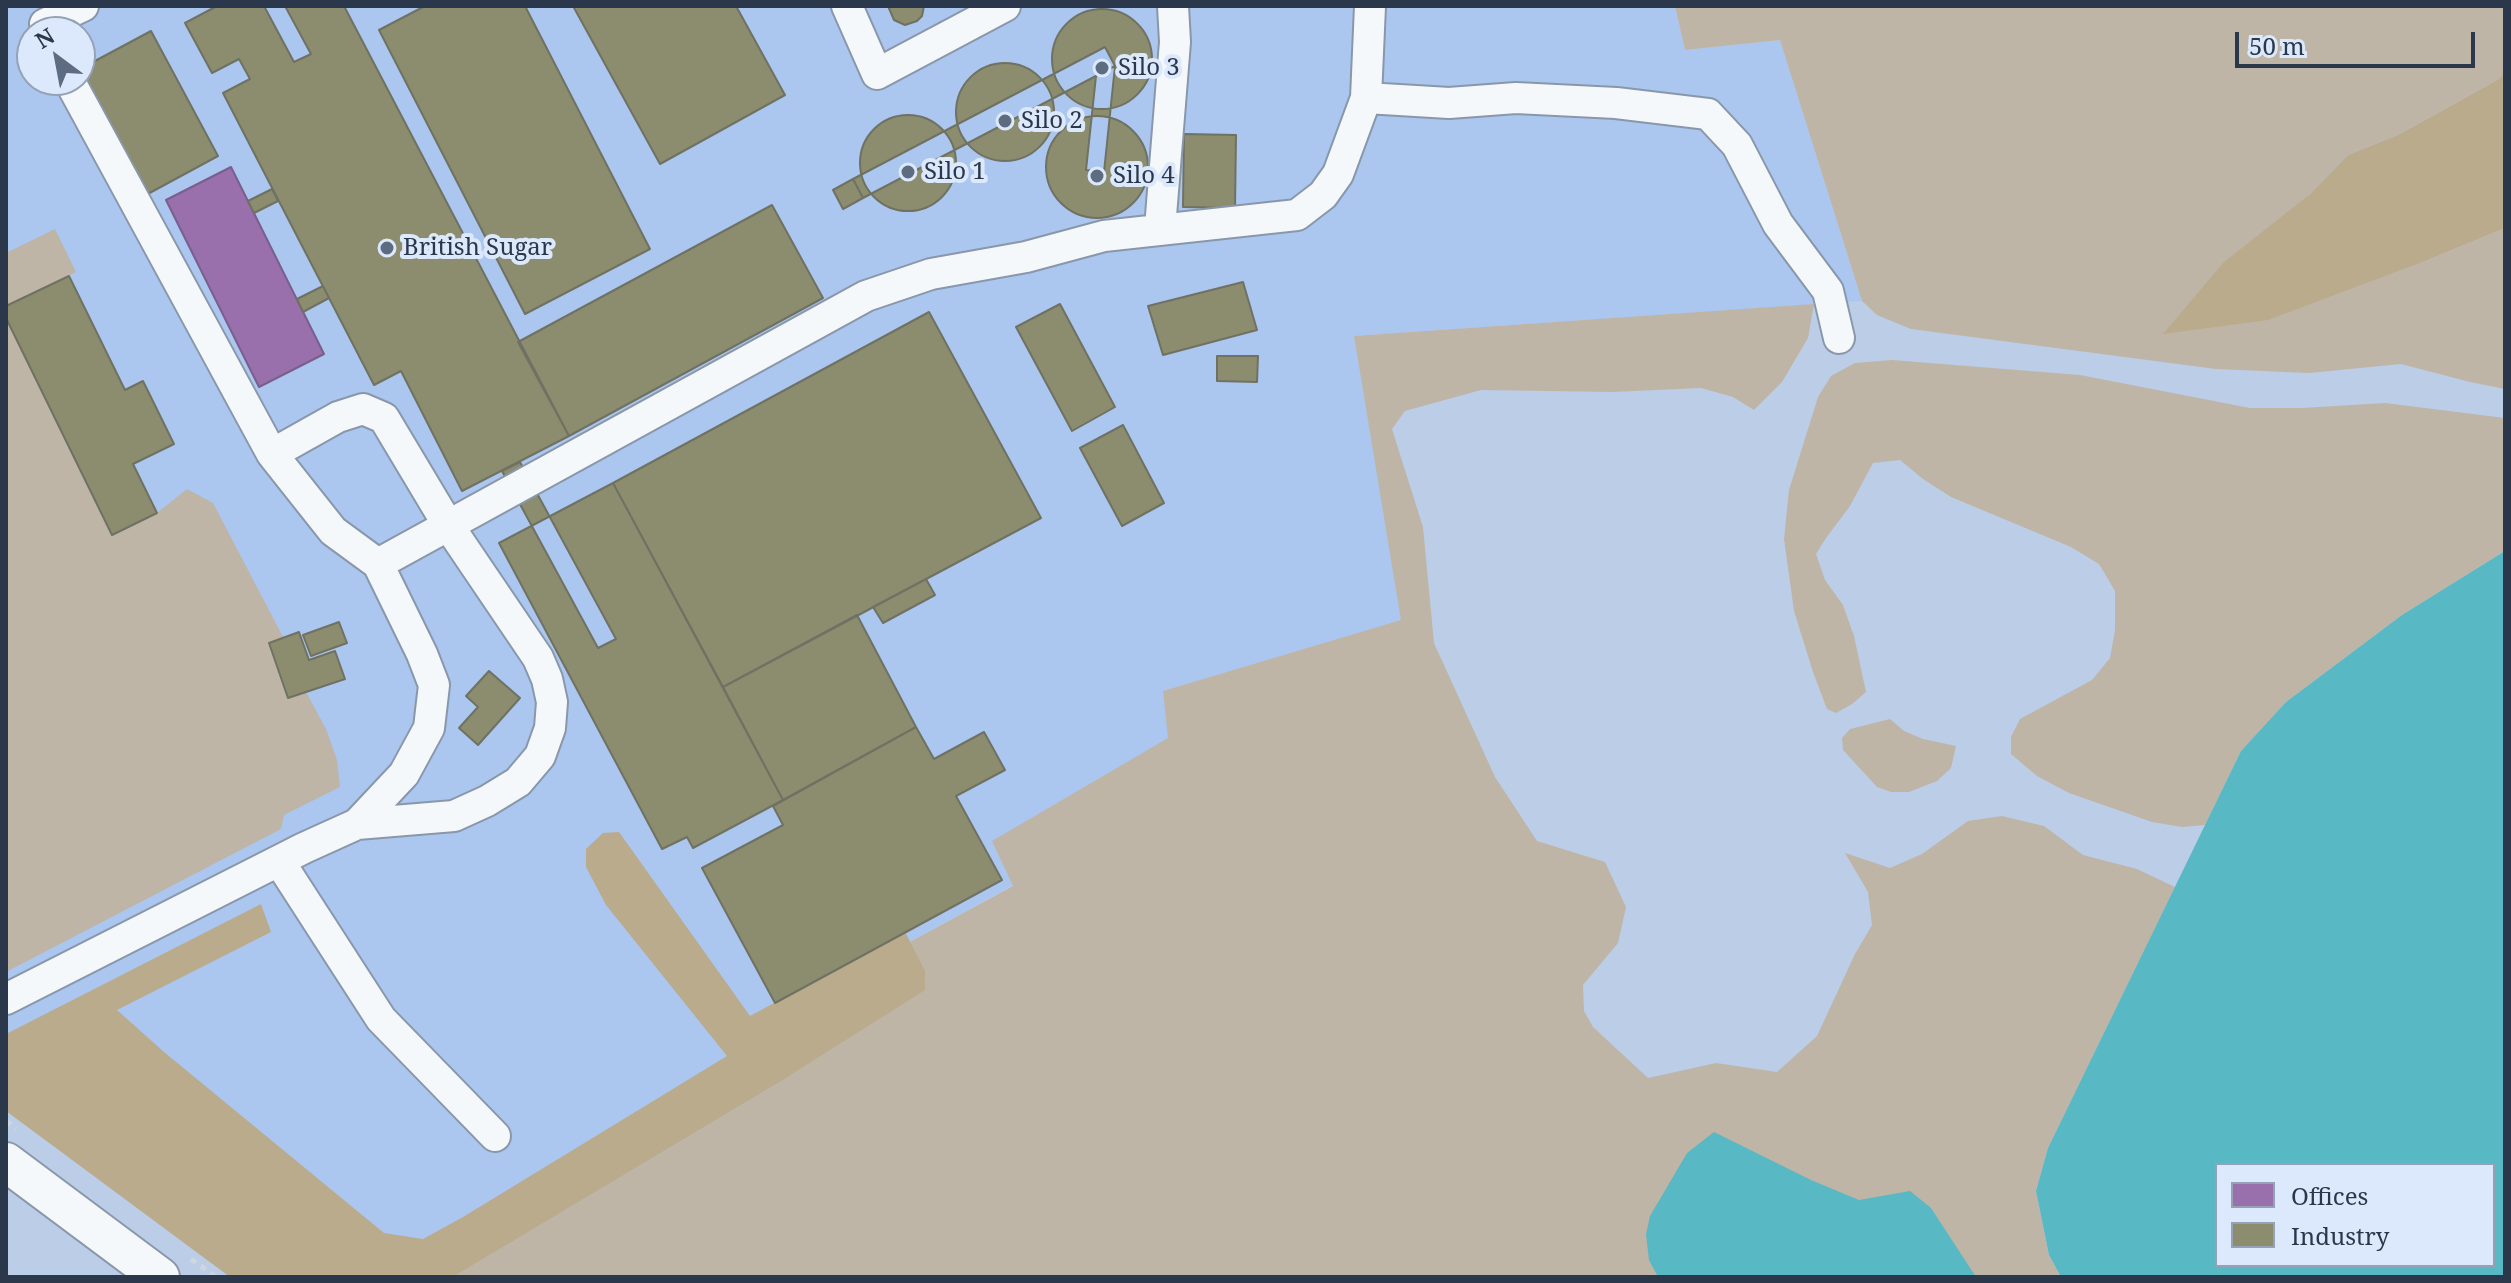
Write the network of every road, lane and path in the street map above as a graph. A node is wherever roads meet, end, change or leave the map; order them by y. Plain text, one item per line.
1 (83, 6) edge
2 (847, 6) edge
3 (1005, 6) edge
4 (1173, 6) edge
5 (1370, 6) edge
6 (56, 16) edge
7 (78, 96) edge
8 (1366, 98) junction
9 (1160, 228) junction
10 (1839, 338) dead end
11 (272, 454) junction
12 (448, 525) junction
13 (378, 564) junction
14 (357, 824) junction
15 (279, 861) junction
16 (6, 999) edge
17 (495, 1136) dead end
18 (6, 1162) edge
19 (160, 1277) edge

1 - 6 lane
2 - 3 lane
4 - 9 lane
5 - 8 lane
7 - 11 lane
8 - 9 lane
8 - 10 lane
9 - 12 lane
11 - 12 lane
11 - 13 lane
12 - 13 lane
12 - 14 lane
13 - 14 lane
14 - 15 lane
15 - 16 lane
15 - 17 lane
18 - 19 main road

